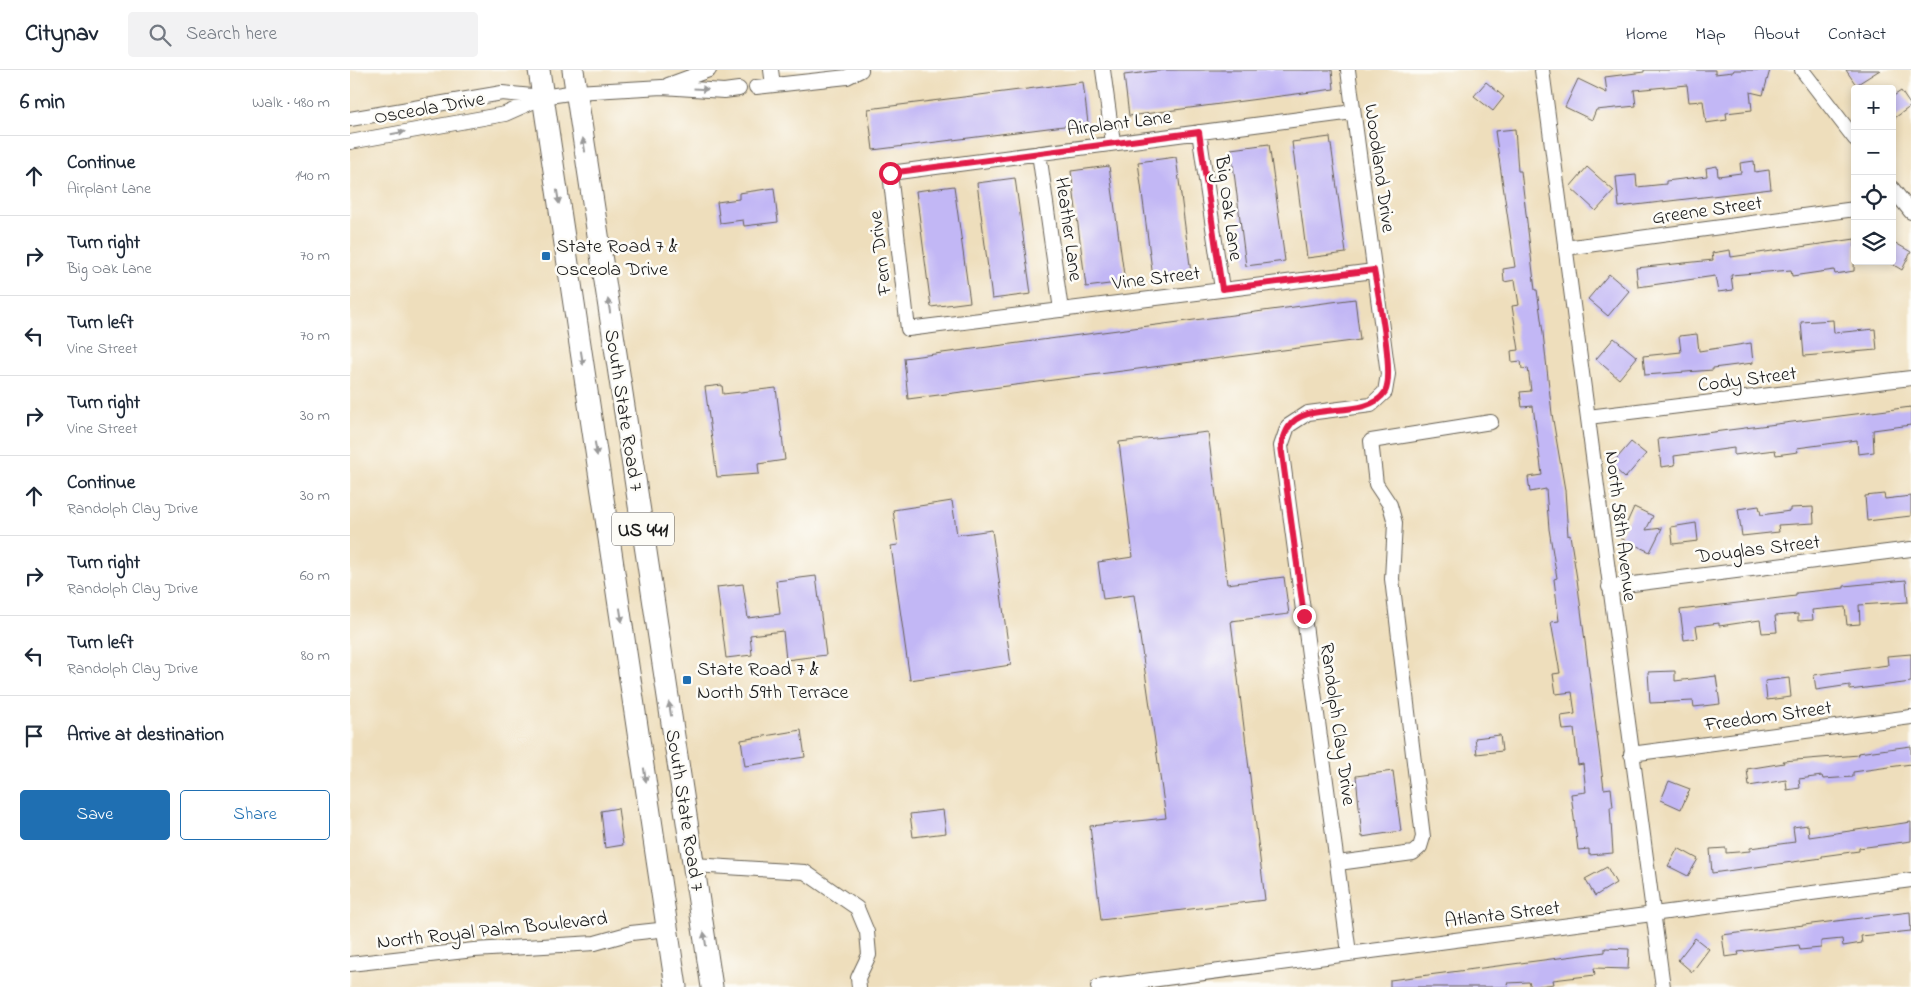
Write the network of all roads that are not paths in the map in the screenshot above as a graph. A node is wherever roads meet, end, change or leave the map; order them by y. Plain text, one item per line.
1 (539, 70) edge
2 (573, 70) edge
3 (709, 70) edge
4 (771, 70) edge
5 (862, 70) edge
6 (1103, 70) edge
7 (1348, 70) edge
8 (1542, 70) edge
9 (1802, 70) edge
10 (773, 85) junction
11 (662, 87) junction
12 (756, 87) dead end
13 (738, 89) dead end
14 (576, 92) junction
15 (542, 97) junction
16 (1353, 112) junction
17 (350, 119) edge
18 (1199, 132) junction
19 (1851, 134) edge
20 (350, 142) edge
21 (1113, 143) junction
22 (1039, 153) junction
23 (890, 173) joint
24 (1851, 210) edge
25 (1565, 248) junction
26 (1374, 270) junction
27 (1222, 289) junction
28 (1061, 310) junction
29 (908, 329) joint
30 (1911, 378) edge
31 (1588, 417) junction
32 (1491, 422) dead end
33 (1911, 549) edge
34 (1609, 587) junction
35 (1911, 717) edge
36 (1631, 754) junction
37 (1338, 863) junction
38 (694, 865) junction
39 (1911, 880) edge
40 (1652, 913) junction
41 (668, 928) junction
42 (1350, 953) junction
43 (350, 964) edge
44 (676, 987) edge
45 (712, 987) edge
46 (859, 987) edge
47 (1098, 987) edge
48 (1663, 987) edge

1 - 15 main road, South State Road 7 / US 441
2 - 14 main road, South State Road 7 / US 441
3 - 11 street
4 - 10 street
5 - 10 street
6 - 21 street
7 - 16 street, Woodland Drive
8 - 25 street, North 58th Avenue
9 - 19 street
10 - 12 street
11 -> 13 street
11 - 14 street, Osceola Drive
14 - 15 street, Osceola Drive
38 -> 14 main road, South State Road 7 / US 441
15 - 17 street, Osceola Drive
20 -> 15 street, Osceola Drive
15 -> 41 main road, South State Road 7 / US 441
16 - 18 street, Airplant Lane
16 - 26 street, Woodland Drive
18 - 21 street, Airplant Lane
18 - 27 street, Big Oak Lane
21 - 22 street, Airplant Lane
22 - 23 street, Airplant Lane
22 - 28 street, Heather Lane
23 - 29 street, Fern Drive
24 - 25 street, Greene Street
25 - 31 street, North 58th Avenue
26 - 27 street, Vine Street
26 - 37 street, Randolph Clay Drive
27 - 28 street, Vine Street
28 - 29 street, Vine Street
30 - 31 street, Cody Street
31 - 34 street, North 58th Avenue
32 - 37 street
33 - 34 street, Douglas Street
34 - 36 street, North 58th Avenue
35 - 36 street, Freedom Street
36 - 40 street, North 58th Avenue
37 - 42 street, Randolph Clay Drive
45 -> 38 main road, South State Road 7 / US 441
38 - 46 street
39 - 40 street, Atlanta Street
40 - 42 street, Atlanta Street
40 - 48 street, North 58th Avenue
41 - 43 street, North Royal Palm Boulevard
41 - 44 main road, South State Road 7 / US 441
42 - 47 street, Atlanta Street

